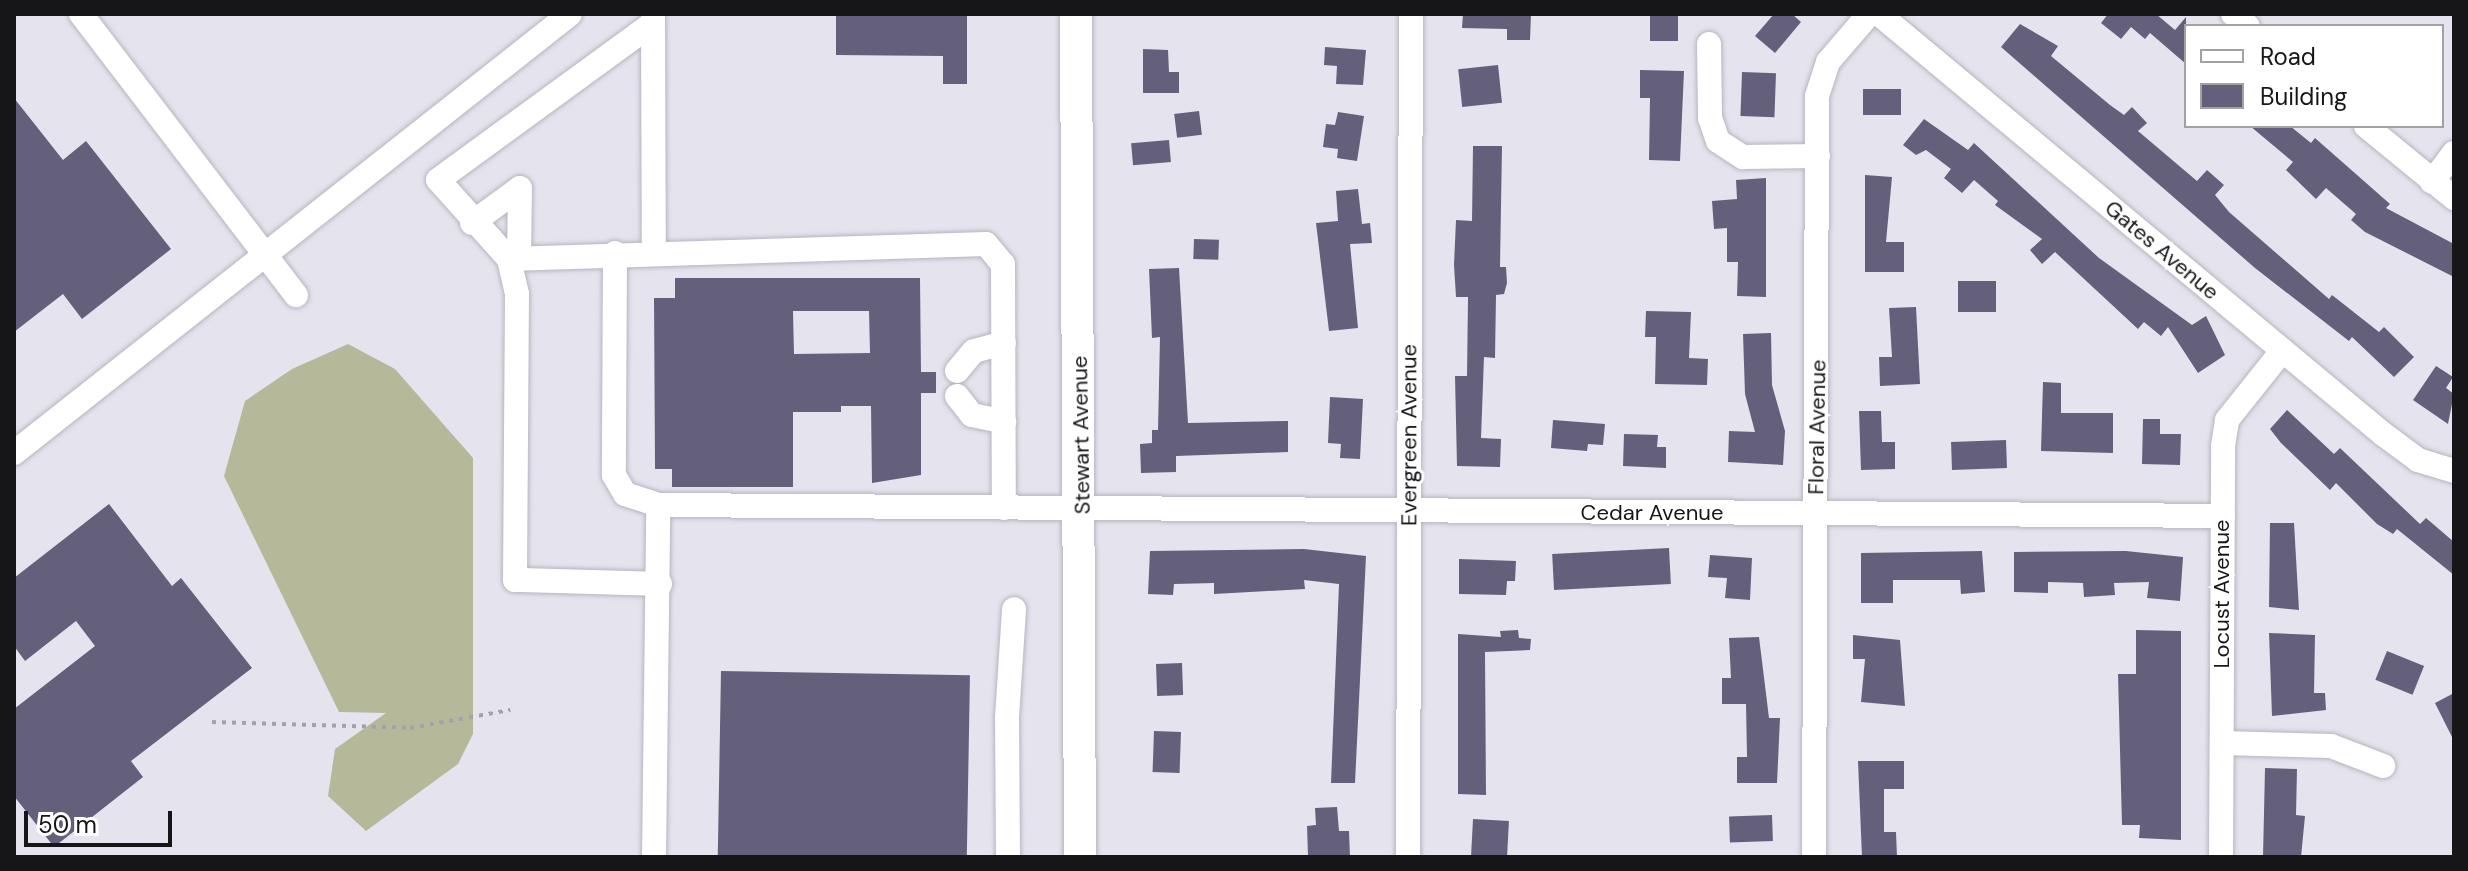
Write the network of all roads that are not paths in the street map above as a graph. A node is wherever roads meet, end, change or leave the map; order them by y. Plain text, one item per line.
1 (81, 14) edge
2 (570, 14) edge
3 (1076, 14) edge
4 (1411, 14) edge
5 (1869, 14) edge
6 (1879, 14) edge
7 (653, 19) edge
8 (1709, 44) dead end
9 (2368, 128) edge
10 (2454, 153) edge
11 (1818, 156) junction
12 (2432, 182) junction
13 (2454, 198) edge
14 (472, 223) junction
15 (654, 252) junction
16 (615, 253) junction
17 (265, 255) junction
18 (514, 258) junction
19 (296, 295) dead end
20 (1004, 343) junction
21 (2282, 351) junction
22 (957, 371) dead end
23 (957, 396) dead end
24 (1004, 422) junction
25 (14, 453) edge
26 (2454, 471) edge
27 (658, 505) junction
28 (1004, 508) junction
29 (1082, 510) junction
30 (1409, 513) junction
31 (1816, 514) junction
32 (2223, 516) junction
33 (660, 584) junction
34 (1014, 609) dead end
35 (2222, 743) junction
36 (2383, 766) dead end
37 (654, 857) edge
38 (1008, 857) edge
39 (1080, 857) edge
40 (1408, 857) edge
41 (1814, 857) edge
42 (2221, 857) edge

1 - 17 street
2 - 17 street
3 - 29 main road, Stewart Avenue
4 - 30 street, Evergreen Avenue
5 - 11 street, Floral Avenue
6 - 21 street, Gates Avenue
7 - 14 street
7 - 15 street
8 - 11 street
9 - 12 street
10 - 12 street
11 - 31 street, Floral Avenue
12 - 13 street
14 - 18 street
14 - 18 street
15 - 16 street
15 - 20 street
16 - 18 street
16 - 27 street
17 - 19 street
17 - 25 street
18 - 33 street
20 - 22 street
20 - 24 street
21 - 26 street, Gates Avenue
21 - 32 street, Locust Avenue
23 - 24 street
24 - 28 street
27 - 28 street, Cedar Avenue
27 - 33 street
28 - 29 street, Cedar Avenue
29 - 30 street, Cedar Avenue
29 - 39 main road, Stewart Avenue
30 - 31 street, Cedar Avenue
30 - 40 street, Evergreen Avenue
31 - 32 street, Cedar Avenue
31 - 41 street, Floral Avenue
32 - 35 street, Locust Avenue
33 - 37 street
34 - 38 street
35 - 36 street
35 - 42 street, Locust Avenue

